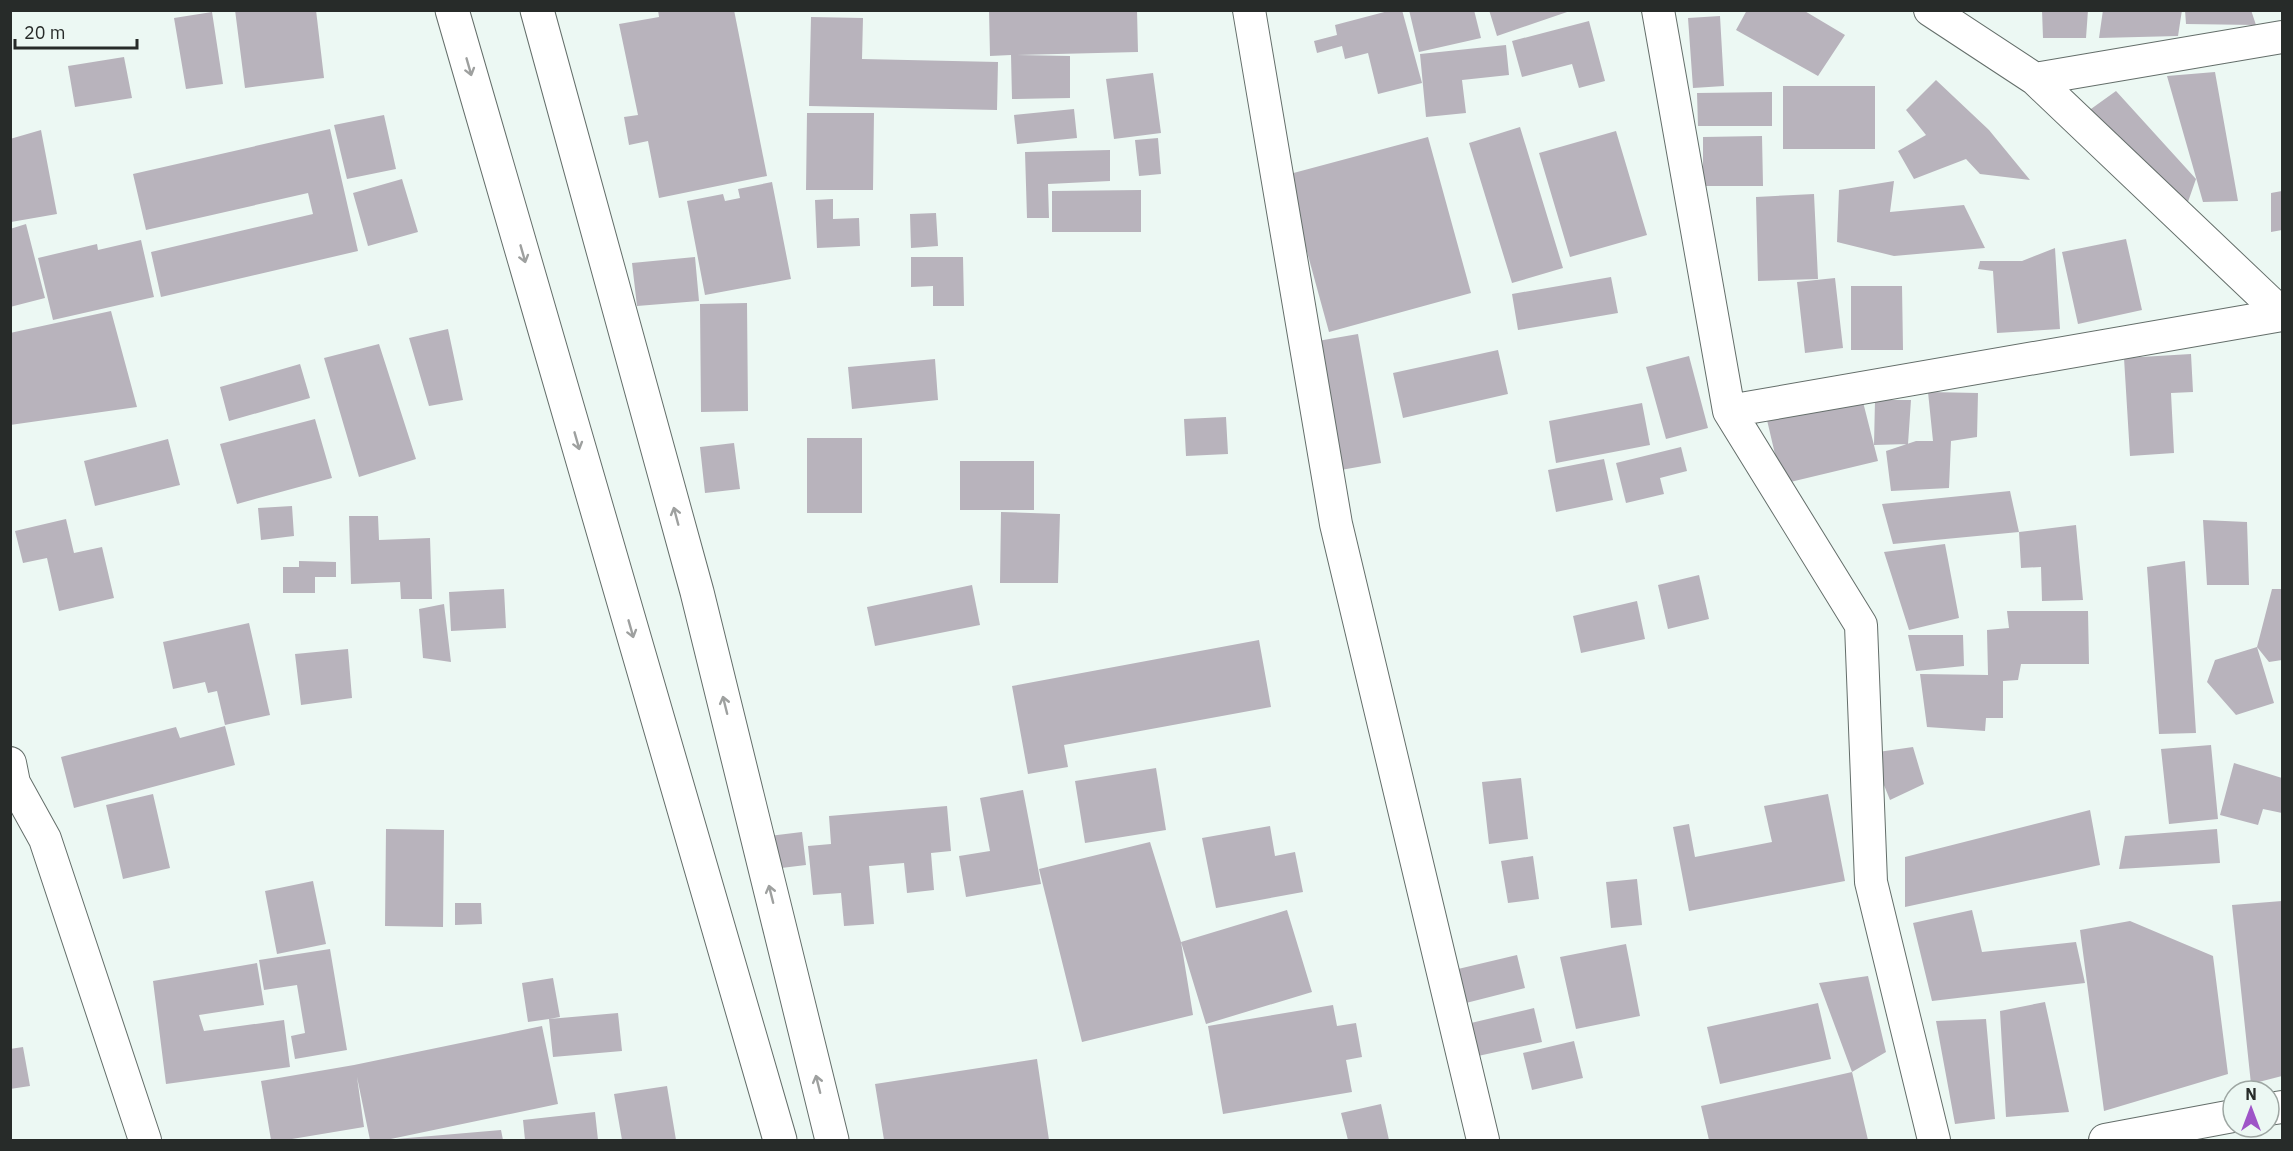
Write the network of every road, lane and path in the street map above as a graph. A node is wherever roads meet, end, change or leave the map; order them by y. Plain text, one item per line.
1 (452, 10) edge
2 (537, 10) edge
3 (1249, 10) edge
4 (1658, 10) edge
5 (1930, 10) edge
6 (2283, 37) edge
7 (2035, 79) junction
8 (2283, 314) edge
9 (1729, 411) junction
10 (10, 763) edge
11 (2221, 1118) edge
12 (145, 1140) edge
13 (780, 1140) edge
14 (832, 1140) edge
15 (1483, 1140) edge
16 (1934, 1140) edge
17 (2105, 1140) edge

1 -> 13 main road
14 -> 2 main road
3 - 15 street
4 - 9 street
5 - 7 street
6 - 7 street
7 - 8 street
8 - 9 street
9 - 16 street
10 - 12 street
11 - 17 street

